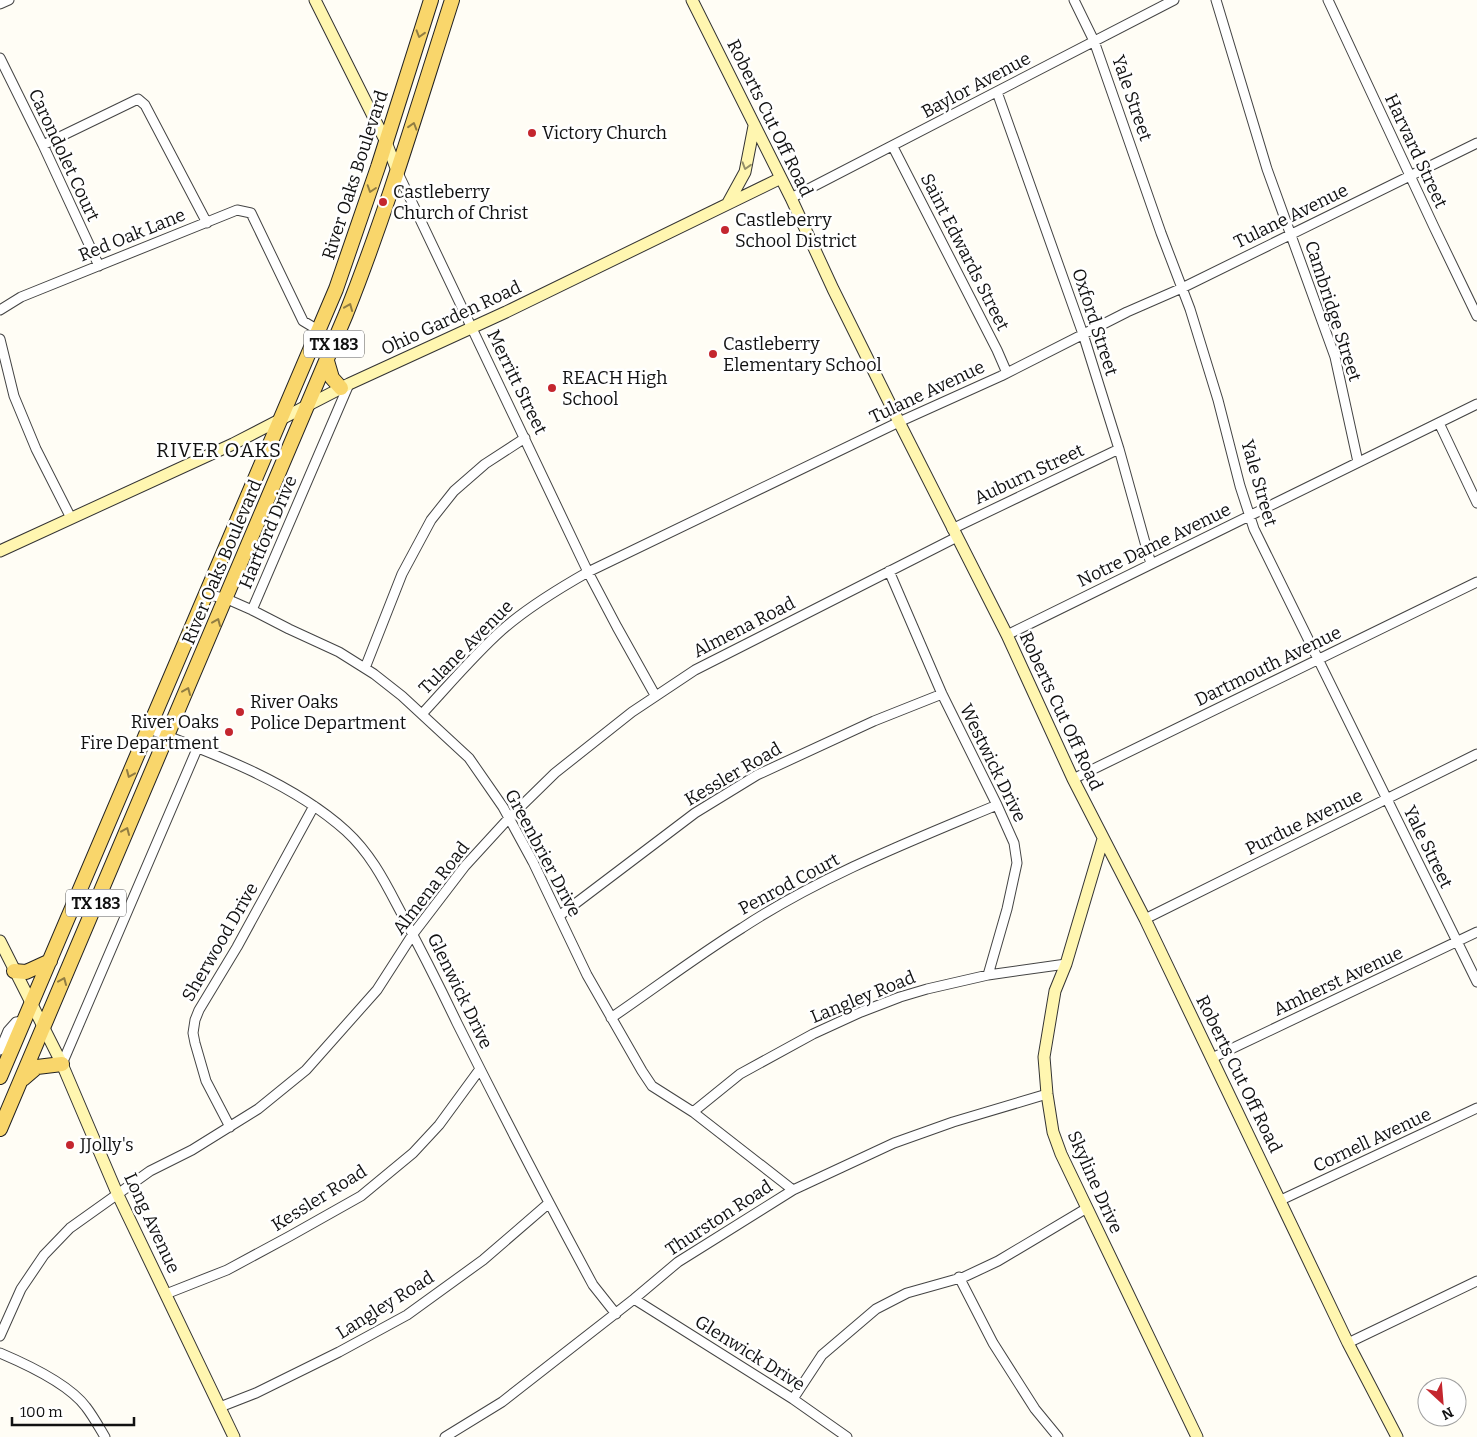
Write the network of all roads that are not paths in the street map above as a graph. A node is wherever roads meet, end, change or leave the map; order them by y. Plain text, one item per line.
1 (9, 0) edge
2 (315, 0) edge
3 (431, 0) edge
4 (452, 0) edge
5 (692, 0) edge
6 (1074, 0) edge
7 (1174, 0) edge
8 (1216, 0) edge
9 (1328, 0) edge
10 (0, 4) edge
11 (1094, 41) junction
12 (0, 58) edge
13 (997, 92) junction
14 (754, 126) junction
15 (386, 142) junction
16 (1477, 144) edge
17 (43, 145) junction
18 (893, 147) junction
19 (398, 172) junction
20 (1410, 176) junction
21 (781, 178) junction
22 (791, 198) junction
23 (728, 203) junction
24 (207, 223) junction
25 (1291, 234) junction
26 (99, 266) junction
27 (1182, 288) junction
28 (0, 310) edge
29 (1477, 316) edge
30 (320, 326) junction
31 (471, 328) junction
32 (1083, 334) junction
33 (0, 339) edge
34 (327, 361) junction
35 (1007, 372) junction
36 (345, 386) junction
37 (316, 387) junction
38 (1477, 404) edge
39 (309, 405) junction
40 (281, 418) junction
41 (899, 422) junction
42 (1439, 423) junction
43 (525, 438) junction
44 (270, 444) junction
45 (1119, 449) junction
46 (1358, 462) junction
47 (1477, 503) edge
48 (265, 509) junction
49 (1249, 516) junction
50 (70, 518) junction
51 (955, 533) junction
52 (0, 551) edge
53 (1150, 564) junction
54 (889, 571) junction
55 (588, 572) junction
56 (1477, 582) edge
57 (206, 594) junction
58 (227, 599) junction
59 (252, 610) junction
60 (1007, 636) junction
61 (1319, 659) junction
62 (365, 668) junction
63 (942, 694) junction
64 (655, 695) junction
65 (422, 714) junction
66 (149, 729) junction
67 (168, 736) junction
68 (197, 748) junction
69 (1477, 754) edge
70 (1073, 779) junction
71 (1386, 799) junction
72 (997, 805) junction
73 (314, 806) junction
74 (509, 818) junction
75 (1103, 840) junction
76 (559, 916) junction
77 (1145, 919) junction
78 (1477, 932) edge
79 (413, 934) junction
80 (0, 941) edge
81 (1457, 942) junction
82 (50, 961) junction
83 (1066, 964) junction
84 (14, 971) junction
85 (988, 975) junction
86 (1477, 982) edge
87 (32, 1003) junction
88 (611, 1018) junction
89 (24, 1021) junction
90 (44, 1026) junction
91 (0, 1050) edge
92 (1212, 1058) junction
93 (62, 1064) junction
94 (480, 1069) junction
95 (0, 1077) edge
96 (19, 1084) junction
97 (1047, 1094) junction
98 (1477, 1108) edge
99 (693, 1112) junction
100 (230, 1127) junction
101 (0, 1129) edge
102 (793, 1190) junction
103 (117, 1193) junction
104 (1281, 1200) junction
105 (549, 1203) junction
106 (1086, 1208) junction
107 (959, 1277) junction
108 (1477, 1281) edge
109 (166, 1294) junction
110 (634, 1299) junction
111 (616, 1314) junction
112 (0, 1336) edge
113 (1348, 1343) junction
114 (0, 1353) edge
115 (793, 1399) junction
116 (220, 1406) junction
117 (105, 1437) edge
118 (234, 1437) edge
119 (445, 1437) edge
120 (847, 1437) edge
121 (1058, 1437) edge
122 (1197, 1437) edge
123 (1397, 1437) edge

1 - 10 street
2 - 15 street, Merritt Street
3 -> 15 main road, River Oaks Boulevard / TX 183
19 -> 4 main road, River Oaks Boulevard / TX 183
5 - 14 street, Roberts Cut Off Road
6 - 11 street, Yale Street
7 - 11 street, Baylor Avenue
8 - 25 street, Cambridge Street
9 - 20 street, Harvard Street
11 - 13 street, Baylor Avenue
11 - 27 street, Yale Street
12 - 17 street, Carondolet Court
13 - 18 street, Baylor Avenue
13 - 32 street, Oxford Street
14 - 21 street, Roberts Cut Off Road
14 -> 23 street
15 - 19 street, Merritt Street
15 -> 30 main road, River Oaks Boulevard / TX 183
16 - 20 street, Tulane Avenue
17 - 24 street
17 - 26 street, Carondolet Court
18 - 22 street, Baylor Avenue
18 - 35 street, Saint Edwards Street
19 - 31 street, Merritt Street
34 -> 19 main road, River Oaks Boulevard / TX 183
20 - 25 street, Tulane Avenue
20 - 29 street, Harvard Street
21 - 22 street, Roberts Cut Off Road
21 - 23 street, Ohio Garden Road
22 - 41 street, Roberts Cut Off Road
23 - 31 street, Ohio Garden Road
24 - 26 street, Red Oak Lane
24 - 30 street, Red Oak Lane
25 - 27 street, Tulane Avenue
25 - 46 street, Cambridge Street
26 - 28 street, Red Oak Lane
27 - 32 street, Tulane Avenue
27 - 49 street, Yale Street
30 - 37 main road
30 - 40 main road, River Oaks Boulevard / TX 183
31 - 36 street, Ohio Garden Road
31 - 43 street, Merritt Street
32 - 35 street, Tulane Avenue
32 - 45 street, Oxford Street
33 - 50 street
34 - 36 main road
34 - 37 main road, River Oaks Boulevard / TX 183
35 - 41 street, Tulane Avenue
36 - 39 street, Ohio Garden Road
36 - 59 street, Hartford Drive
37 - 39 main road, River Oaks Boulevard / TX 183
38 - 42 street, Notre Dame Avenue
39 - 40 street, Ohio Garden Road
39 - 48 main road, River Oaks Boulevard / TX 183
40 - 44 main road, River Oaks Boulevard / TX 183
40 - 50 street, Ohio Garden Road
41 - 51 street, Roberts Cut Off Road
41 - 55 street, Tulane Avenue
42 - 46 street, Notre Dame Avenue
42 - 47 street
43 - 55 street, Merritt Street
43 - 62 street
44 - 48 main road
44 - 57 main road, River Oaks Boulevard / TX 183
45 - 51 street, Auburn Street
45 - 53 street, Oxford Street
46 - 49 street, Notre Dame Avenue
48 - 58 main road, River Oaks Boulevard / TX 183
49 - 53 street, Notre Dame Avenue
49 - 61 street, Yale Street
50 - 52 street, Ohio Garden Road
51 - 54 street, Almena Road
51 - 60 street, Roberts Cut Off Road
53 - 60 street, Notre Dame Avenue
54 - 63 street, Westwick Drive
54 - 64 street, Almena Road
55 - 64 street, Merritt Street
55 - 65 street, Tulane Avenue
56 - 61 street, Dartmouth Avenue
57 - 58 street, Greenbrier Drive
57 - 66 main road, River Oaks Boulevard / TX 183
58 - 59 street, Greenbrier Drive
67 -> 58 main road, River Oaks Boulevard / TX 183
59 - 62 street, Greenbrier Drive
60 - 70 street, Roberts Cut Off Road
61 - 70 street, Dartmouth Avenue
61 - 71 street, Yale Street
62 - 65 street, Greenbrier Drive
63 - 72 street, Westwick Drive
63 - 76 street, Kessler Road
64 - 74 street, Almena Road
65 - 74 street, Greenbrier Drive
66 - 67 street, Glenwick Drive
66 -> 82 main road, River Oaks Boulevard / TX 183
67 - 68 street, Glenwick Drive
90 -> 67 main road, River Oaks Boulevard / TX 183
68 - 73 street, Glenwick Drive
68 - 93 street
69 - 71 street, Purdue Avenue
70 - 75 street, Roberts Cut Off Road
71 - 77 street, Purdue Avenue
71 - 81 street, Yale Street
72 - 85 street, Westwick Drive
72 - 88 street, Penrod Court
73 - 79 street, Glenwick Drive
73 - 100 street, Sherwood Drive
74 - 76 street, Greenbrier Drive
74 - 79 street, Almena Road
75 - 77 street, Roberts Cut Off Road
75 - 83 street, Skyline Drive
76 - 88 street, Greenbrier Drive
77 - 92 street, Roberts Cut Off Road
78 - 81 street, Amherst Avenue
79 - 94 street, Glenwick Drive
79 - 100 street, Almena Road
80 - 84 street, Long Avenue
81 - 86 street, Yale Street
81 - 92 street, Amherst Avenue
82 - 84 main road
82 - 87 main road, River Oaks Boulevard / TX 183
83 - 85 street, Langley Road
83 - 97 street, Skyline Drive
84 - 87 street, Long Avenue
85 - 99 street, Langley Road
87 - 89 main road, River Oaks Boulevard / TX 183
87 - 90 street, Long Avenue
88 - 99 street, Greenbrier Drive
89 - 91 street, River Oaks Boulevard
89 - 95 main road, River Oaks Boulevard / TX 183
90 - 93 street, Long Avenue
90 - 96 main road, River Oaks Boulevard / TX 183
92 - 104 street, Roberts Cut Off Road
93 - 96 main road
93 - 103 street, Long Avenue
94 - 105 street, Glenwick Drive
94 - 109 street, Kessler Road
96 - 101 main road, River Oaks Boulevard / TX 183
97 - 102 street, Thurston Road
97 - 106 street, Skyline Drive
98 - 104 street, Cornell Avenue
99 - 102 street, Greenbrier Drive
100 - 103 street, Almena Road
102 - 110 street, Thurston Road
103 - 109 street, Long Avenue
103 - 112 street, Almena Road
104 - 113 street, Roberts Cut Off Road
105 - 111 street, Glenwick Drive
105 - 116 street, Langley Road
106 - 107 street
106 - 122 street, Skyline Drive
107 - 115 street
107 - 121 street
108 - 113 street
109 - 116 street, Long Avenue
110 - 111 street, Thurston Road
110 - 115 street, Glenwick Drive
111 - 119 street, Thurston Road
113 - 123 street, Roberts Cut Off Road
114 - 117 street
115 - 120 street, Glenwick Drive
116 - 118 street, Long Avenue

